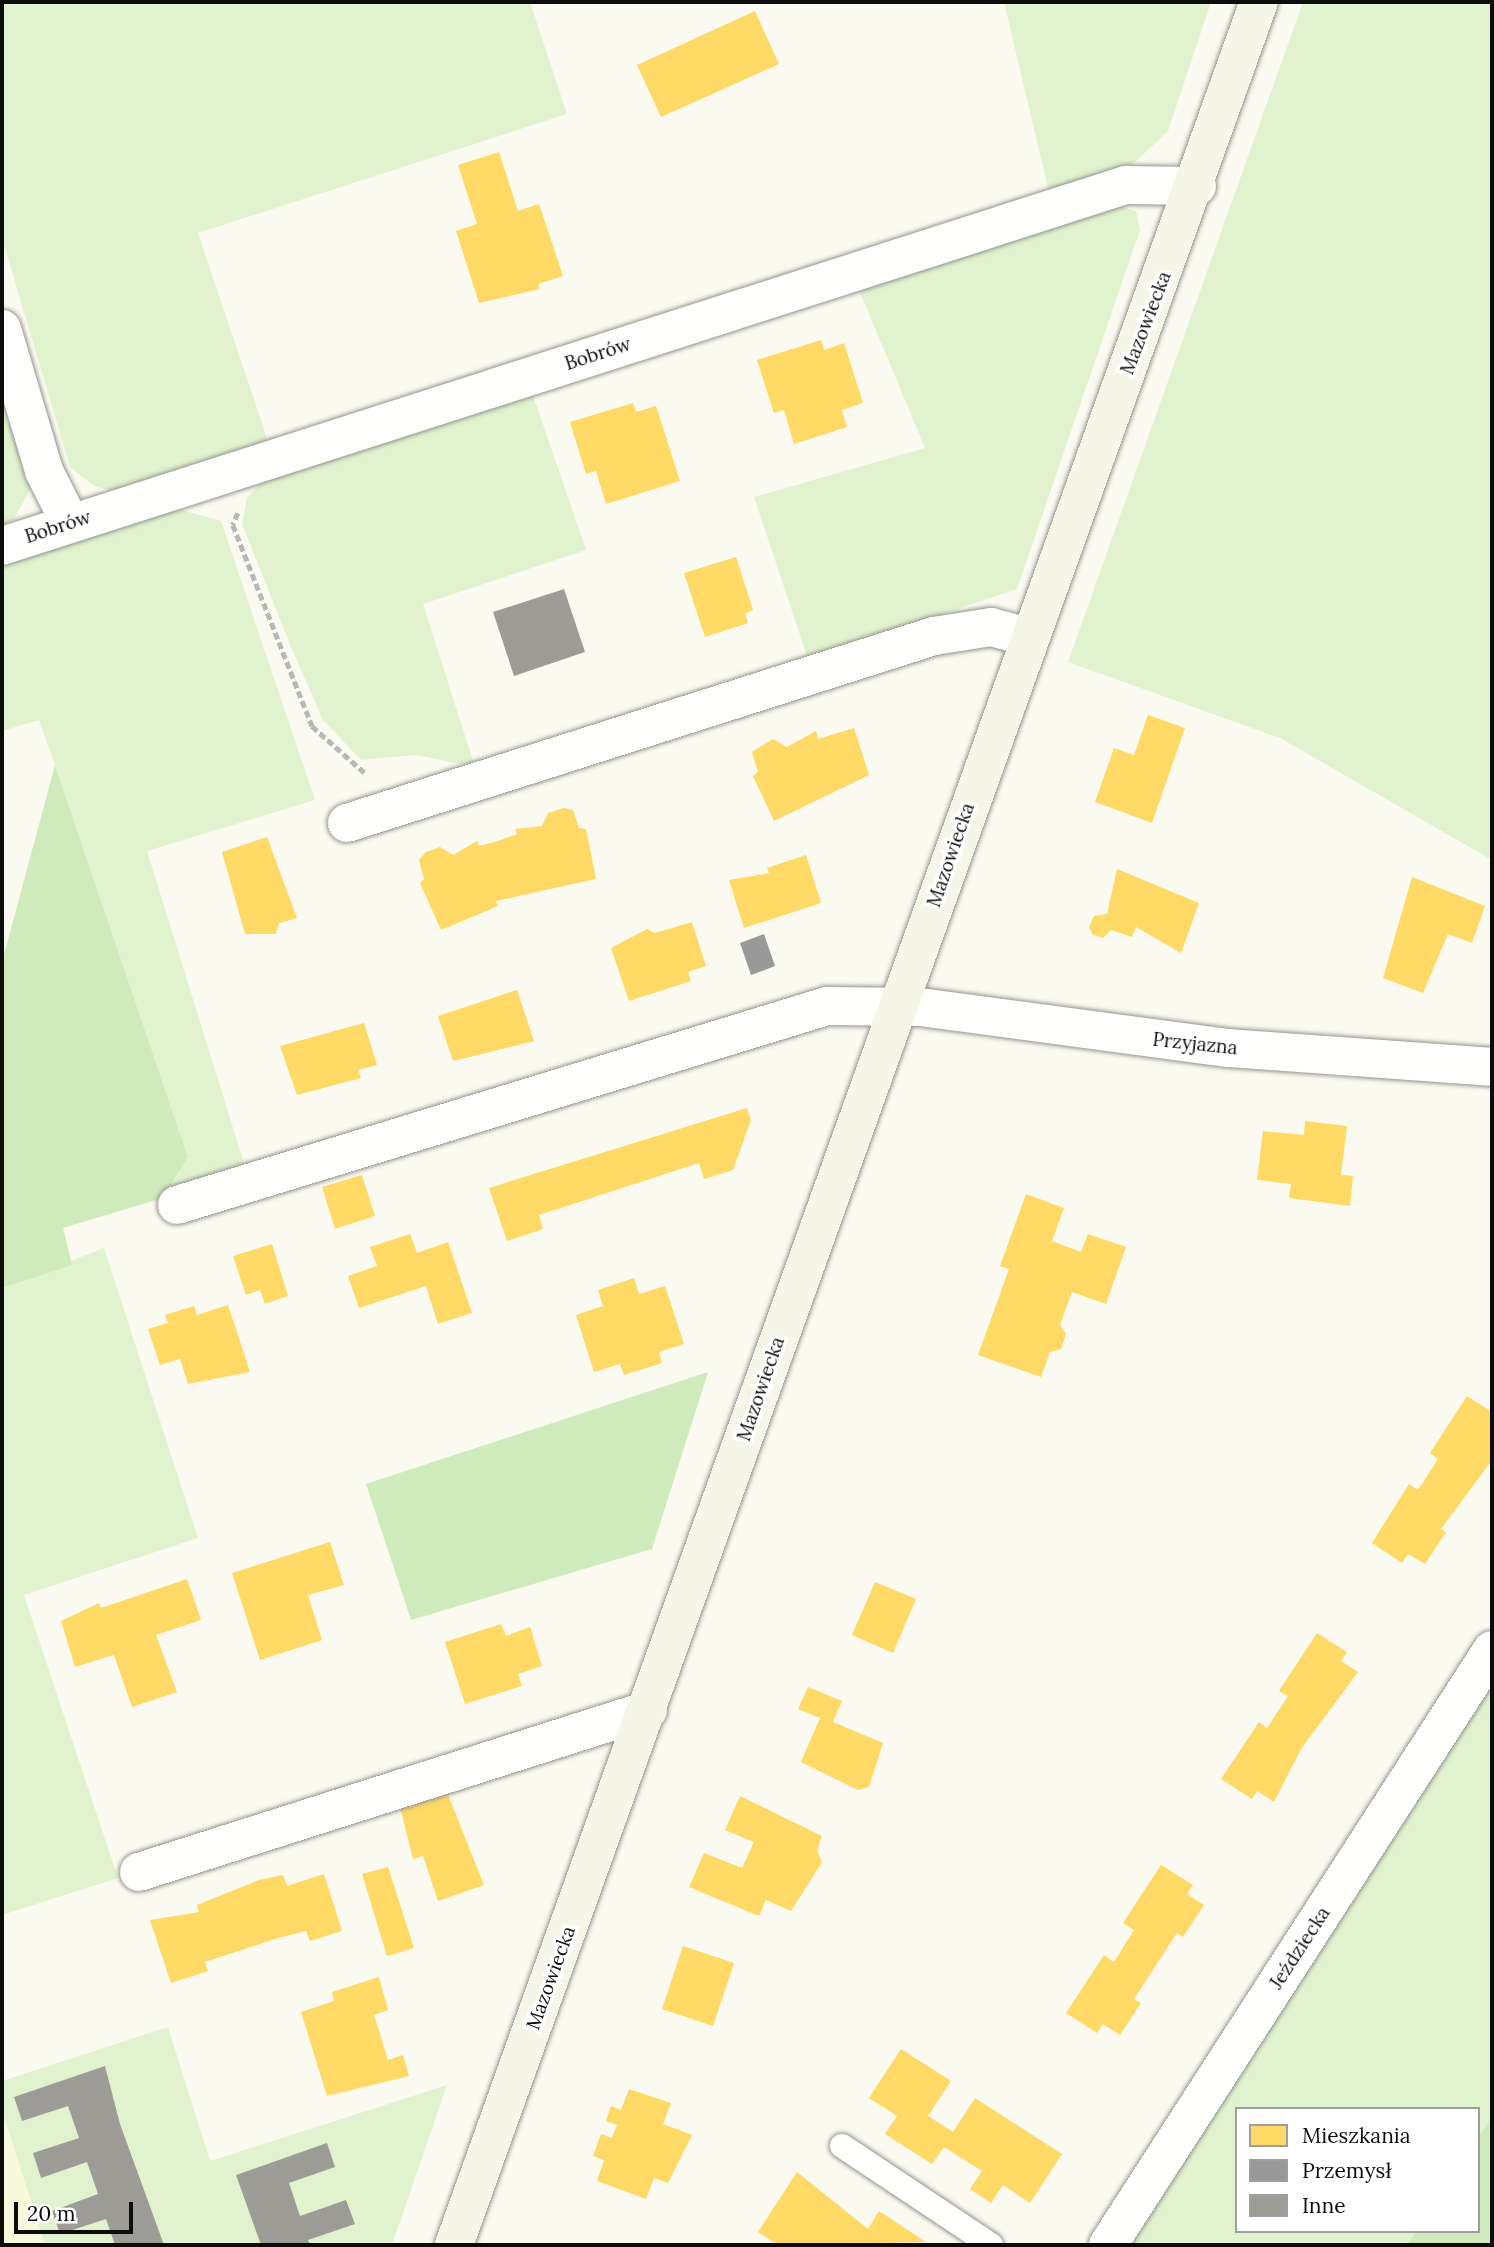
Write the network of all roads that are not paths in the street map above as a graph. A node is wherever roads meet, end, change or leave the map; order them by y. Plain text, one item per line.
1 (1259, 2) edge
2 (1197, 186) junction
3 (2, 329) edge
4 (70, 523) junction
5 (2, 546) edge
6 (1027, 637) junction
7 (346, 823) dead end
8 (899, 1005) junction
9 (1492, 1067) edge
10 (177, 1205) dead end
11 (1492, 1650) edge
12 (648, 1710) junction
13 (139, 1872) dead end
14 (842, 2146) dead end
15 (454, 2245) edge
16 (991, 2245) edge
17 (1108, 2245) edge

1 - 2 street, Mazowiecka
2 - 4 street, Bobrów
2 - 6 street, Mazowiecka
3 - 4 street
4 - 5 street, Bobrów
6 - 7 street
6 - 8 street, Mazowiecka
8 - 9 street, Przyjazna
8 - 10 street, Przyjazna
8 - 12 street, Mazowiecka
11 - 17 street, Jeździecka
12 - 13 street
12 - 15 street, Mazowiecka
14 - 16 lane

